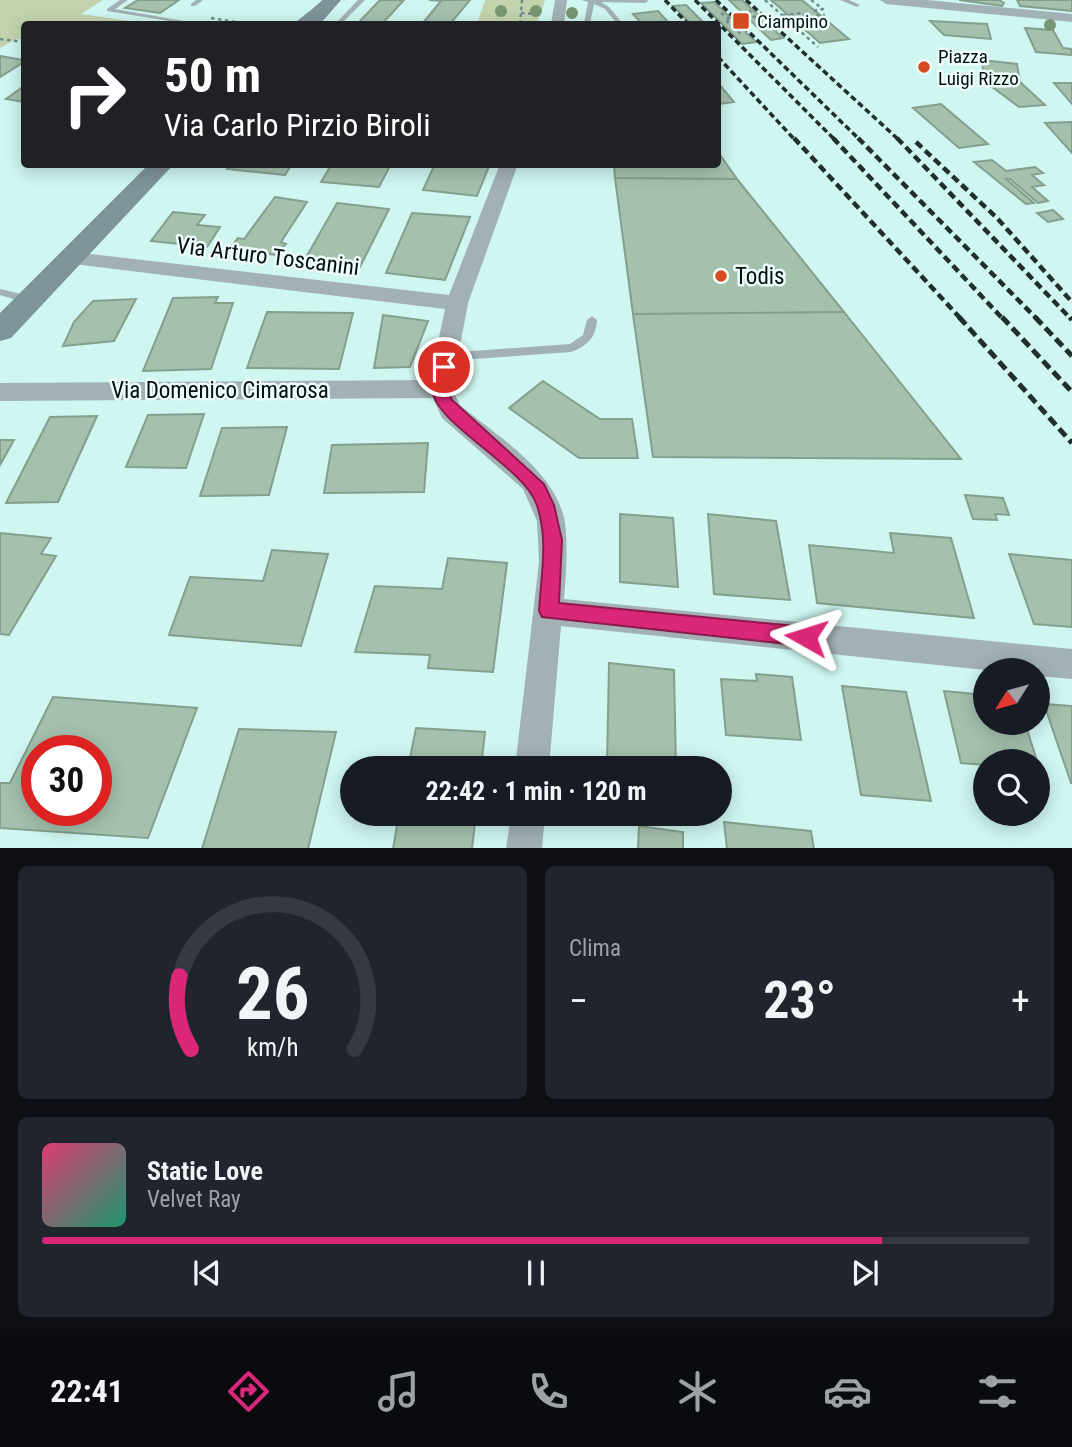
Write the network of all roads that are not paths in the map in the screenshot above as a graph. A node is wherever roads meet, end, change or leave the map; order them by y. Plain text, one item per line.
1 (125, 0) edge
2 (201, 0) edge
3 (319, 0) edge
4 (332, 0) edge
5 (362, 0) edge
6 (561, 0) edge
7 (584, 0) edge
8 (645, 0) edge
9 (843, 0) edge
10 (886, 0) edge
11 (592, 1) edge
12 (193, 5) dead end
13 (860, 5) edge
14 (1072, 18) edge
15 (180, 21) edge
16 (304, 21) edge
17 (312, 21) edge
18 (341, 21) edge
19 (558, 21) edge
20 (588, 21) edge
21 (618, 21) edge
22 (159, 168) edge
23 (508, 168) edge
24 (73, 258) junction
25 (0, 292) edge
26 (30, 300) junction
27 (457, 303) junction
28 (592, 320) dead end
29 (0, 331) edge
30 (446, 357) junction
31 (440, 389) junction
32 (0, 392) edge
33 (549, 611) junction
34 (1072, 664) edge
35 (533, 756) edge
36 (527, 826) edge
37 (524, 848) edge

1 - 15 lane
2 - 12 lane
3 - 16 street
4 - 17 street
5 - 18 lane
6 - 19 street
7 - 11 lane
8 - 11 lane
9 - 13 lane
10 - 14 street
11 - 20 lane
11 - 21 lane
22 - 24 street
23 - 27 street
24 - 26 street
24 - 27 street, Via Arturo Toscanini
25 - 26 lane
26 - 29 street
27 - 30 street
28 - 30 lane
30 - 31 street
31 - 32 street, Via Domenico Cimarosa
31 - 33 street
33 - 34 street
33 - 35 street
36 - 37 street

